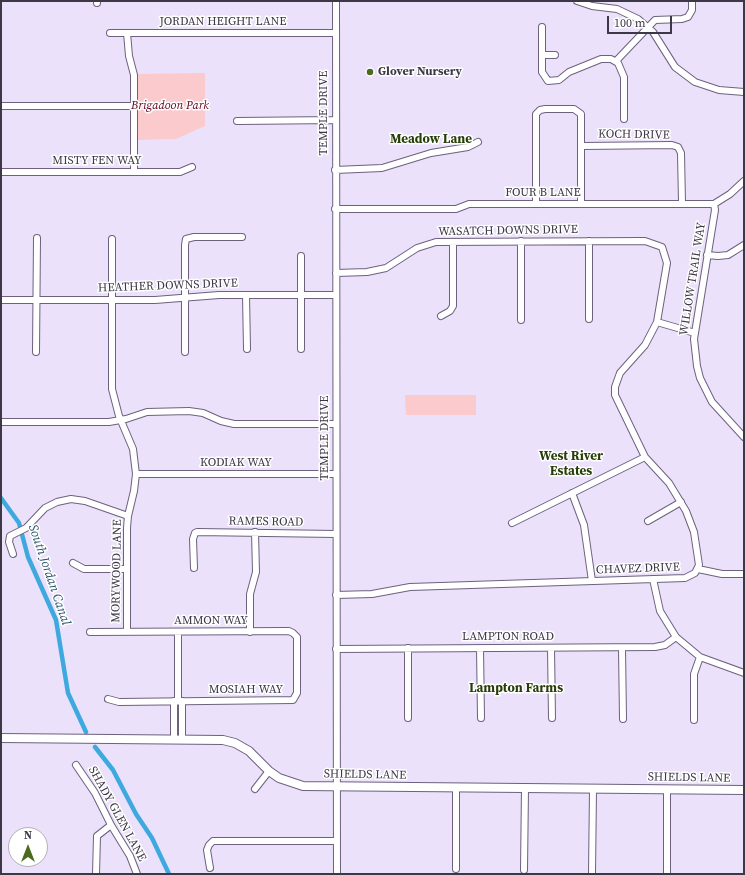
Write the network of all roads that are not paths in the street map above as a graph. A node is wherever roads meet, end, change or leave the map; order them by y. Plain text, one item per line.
1 (336, 1) edge
2 (577, 1) edge
3 (692, 1) edge
4 (542, 27) dead end
5 (648, 27) junction
6 (110, 33) dead end
7 (127, 33) junction
8 (336, 33) junction
9 (542, 55) junction
10 (555, 55) dead end
11 (616, 61) junction
12 (744, 92) edge
13 (1, 106) edge
14 (134, 106) junction
15 (624, 118) dead end
16 (336, 120) junction
17 (237, 121) dead end
18 (478, 142) dead end
19 (582, 146) junction
20 (192, 167) dead end
21 (335, 170) junction
22 (1, 172) edge
23 (134, 172) junction
24 (744, 181) edge
25 (682, 203) junction
26 (536, 204) junction
27 (581, 204) junction
28 (714, 204) junction
29 (335, 209) junction
30 (242, 237) dead end
31 (37, 238) dead end
32 (112, 239) dead end
33 (521, 241) junction
34 (589, 241) junction
35 (453, 242) junction
36 (744, 246) edge
37 (662, 247) joint
38 (707, 255) junction
39 (301, 256) dead end
40 (336, 273) junction
41 (246, 295) junction
42 (301, 295) junction
43 (336, 295) junction
44 (185, 297) junction
45 (1, 300) edge
46 (36, 300) junction
47 (112, 300) junction
48 (441, 316) dead end
49 (589, 319) dead end
50 (521, 320) dead end
51 (657, 322) junction
52 (694, 333) junction
53 (247, 349) dead end
54 (301, 349) dead end
55 (36, 352) dead end
56 (184, 352) dead end
57 (121, 420) junction
58 (1, 422) edge
59 (336, 424) junction
60 (744, 436) edge
61 (645, 457) junction
62 (136, 474) junction
63 (336, 474) junction
64 (572, 493) junction
65 (681, 502) junction
66 (128, 516) junction
67 (648, 521) dead end
68 (512, 523) dead end
69 (256, 532) junction
70 (336, 534) junction
71 (13, 554) dead end
72 (73, 563) dead end
73 (194, 568) dead end
74 (126, 569) junction
75 (698, 569) junction
76 (744, 574) edge
77 (653, 579) junction
78 (592, 581) junction
79 (336, 595) junction
80 (90, 632) dead end
81 (127, 632) junction
82 (178, 632) junction
83 (250, 632) junction
84 (295, 634) joint
85 (676, 638) junction
86 (408, 648) junction
87 (480, 648) junction
88 (551, 648) junction
89 (622, 648) junction
90 (336, 649) junction
91 (700, 657) junction
92 (744, 673) edge
93 (108, 699) dead end
94 (178, 701) junction
95 (408, 718) dead end
96 (480, 718) dead end
97 (552, 718) dead end
98 (623, 719) dead end
99 (694, 720) dead end
100 (1, 738) edge
101 (178, 739) junction
102 (76, 765) dead end
103 (269, 771) junction
104 (337, 786) junction
105 (456, 788) junction
106 (525, 788) junction
107 (255, 789) dead end
108 (593, 789) junction
109 (667, 790) junction
110 (744, 790) edge
111 (111, 825) junction
112 (336, 841) junction
113 (210, 868) dead end
114 (456, 869) dead end
115 (524, 870) dead end
116 (96, 874) edge
117 (137, 874) edge
118 (337, 874) edge
119 (592, 874) edge
120 (667, 874) edge

1 - 8 street, TEMPLE DRIVE
2 - 5 street
3 - 5 street
4 - 9 street
5 - 11 street
5 - 12 street
6 - 7 street, JORDAN HEIGHT LANE
7 - 8 street, JORDAN HEIGHT LANE
7 - 14 street
8 - 16 street, TEMPLE DRIVE
9 - 10 street
9 - 11 street
11 - 15 street
13 - 14 street
14 - 23 street
16 - 17 street
16 - 21 street, TEMPLE DRIVE
18 - 21 street
19 - 25 street, KOCH DRIVE
19 - 26 street
19 - 27 street
20 - 23 street, MISTY FEN WAY
21 - 29 street, TEMPLE DRIVE
22 - 23 street, MISTY FEN WAY
24 - 28 street
25 - 27 street, FOUR B LANE
25 - 28 street, FOUR B LANE
26 - 27 street, FOUR B LANE
26 - 29 street, FOUR B LANE
28 - 38 street, WILLOW TRAIL WAY
29 - 40 street, TEMPLE DRIVE
30 - 44 street
31 - 46 street
32 - 47 street, MORYWOOD LANE
33 - 34 street, WASATCH DOWNS DRIVE
33 - 35 street, WASATCH DOWNS DRIVE
33 - 50 street
34 - 37 street, WASATCH DOWNS DRIVE
34 - 49 street
35 - 40 street, WASATCH DOWNS DRIVE
35 - 48 street
36 - 38 street
37 - 51 street, CHAVEZ DRIVE
38 - 52 street, WILLOW TRAIL WAY
39 - 42 street
40 - 43 street, TEMPLE DRIVE
41 - 42 street, HEATHER DOWNS DRIVE
41 - 44 street, HEATHER DOWNS DRIVE
41 - 53 street
42 - 43 street, HEATHER DOWNS DRIVE
42 - 54 street
43 - 59 street, TEMPLE DRIVE
44 - 47 street, HEATHER DOWNS DRIVE
44 - 56 street
45 - 46 street, HEATHER DOWNS DRIVE
46 - 47 street, HEATHER DOWNS DRIVE
46 - 55 street
47 - 57 street, MORYWOOD LANE
51 - 52 street
51 - 61 street, CHAVEZ DRIVE
52 - 60 street, WILLOW TRAIL WAY
57 - 58 street
57 - 59 street
57 - 62 street, MORYWOOD LANE
59 - 63 street, TEMPLE DRIVE
61 - 64 street
61 - 65 street, CHAVEZ DRIVE
62 - 63 street, KODIAK WAY
62 - 66 street, MORYWOOD LANE
63 - 70 street, TEMPLE DRIVE
64 - 68 street
64 - 78 street
65 - 67 street
65 - 75 street, CHAVEZ DRIVE
66 - 71 street
66 - 74 street, MORYWOOD LANE
69 - 70 street, RAMES ROAD
69 - 73 street, RAMES ROAD
69 - 83 street
70 - 79 street, TEMPLE DRIVE
72 - 74 street
74 - 81 street, MORYWOOD LANE
75 - 76 street
75 - 77 street, CHAVEZ DRIVE
77 - 78 street, CHAVEZ DRIVE
77 - 85 street
78 - 79 street, CHAVEZ DRIVE
79 - 90 street, TEMPLE DRIVE
80 - 81 street, AMMON WAY
81 - 82 street, AMMON WAY
82 - 83 street, AMMON WAY
82 - 94 street
83 - 84 street, AMMON WAY
84 - 94 street, MOSIAH WAY
85 - 89 street, LAMPTON ROAD
85 - 91 street
86 - 87 street, LAMPTON ROAD
86 - 90 street, LAMPTON ROAD
86 - 95 street
87 - 88 street, LAMPTON ROAD
87 - 96 street
88 - 89 street, LAMPTON ROAD
88 - 97 street
89 - 98 street
90 - 104 street, TEMPLE DRIVE
91 - 92 street
91 - 99 street
93 - 94 street
94 - 101 street
100 - 101 main road, SHIELDS LANE
101 - 103 main road, SHIELDS LANE
102 - 111 street, SHADY GLEN LANE
103 - 104 main road, SHIELDS LANE
103 - 107 street
104 - 105 main road, SHIELDS LANE
104 - 112 street, TEMPLE DRIVE
105 - 106 main road, SHIELDS LANE
105 - 114 street
106 - 108 main road, SHIELDS LANE
106 - 115 street
108 - 109 main road, SHIELDS LANE
108 - 119 street
109 - 110 main road, SHIELDS LANE
109 - 120 street
111 - 116 street
111 - 117 street, SHADY GLEN LANE
112 - 113 street
112 - 118 street, TEMPLE DRIVE

